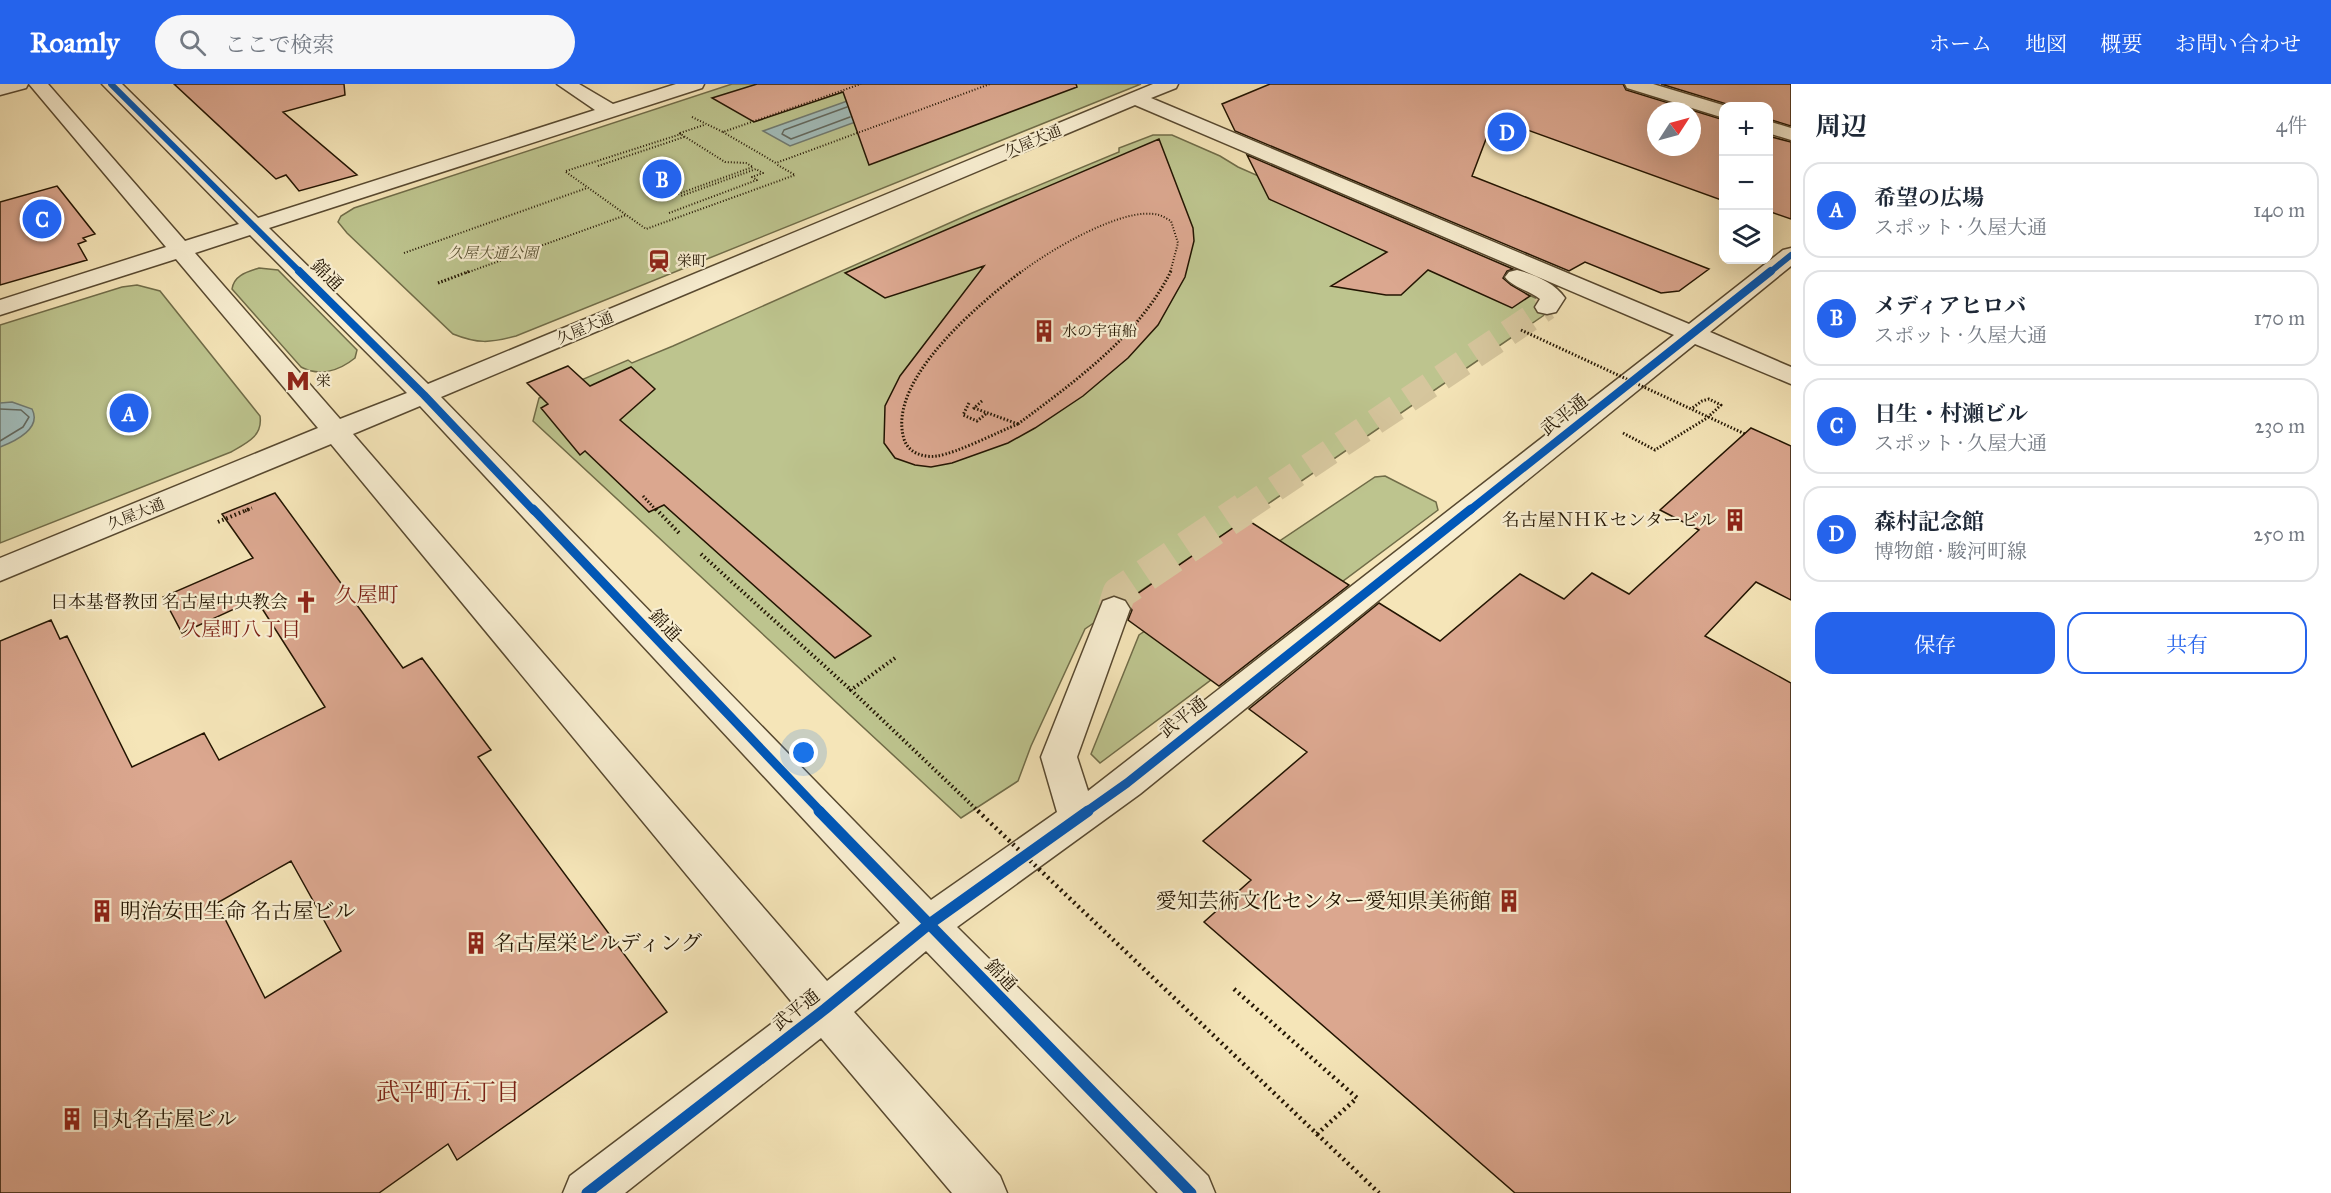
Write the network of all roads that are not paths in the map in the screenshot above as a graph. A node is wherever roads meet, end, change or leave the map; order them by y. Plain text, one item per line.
1 (20, 84) edge
2 (38, 84) edge
3 (111, 84) edge
4 (566, 84) edge
5 (694, 84) edge
6 (1169, 84) edge
7 (1634, 84) edge
8 (0, 89) edge
9 (1126, 102) junction
10 (1719, 110) edge
11 (610, 111) junction
12 (1773, 129) edge
13 (1791, 134) edge
14 (254, 226) junction
15 (178, 250) junction
16 (1791, 255) edge
17 (1547, 307) dead end
18 (0, 308) edge
19 (1692, 334) junction
20 (1791, 376) edge
21 (424, 396) junction
22 (336, 432) junction
23 (0, 570) edge
24 (1114, 609) tunnel mouth
25 (1077, 817) junction
26 (928, 925) junction
27 (825, 1009) junction
28 (587, 1193) edge
29 (983, 1193) edge
30 (1191, 1193) edge

1 - 8 street
2 - 15 street
3 - 14 street, 錦通
4 - 11 street
5 - 11 street
6 - 9 street, 久屋大通
7 - 10 street
9 - 17 street
9 - 19 street
9 - 21 street, 久屋大通
11 - 14 street
12 - 13 street
14 - 15 street
14 - 21 street, 錦通
15 - 18 street
15 - 22 street
16 - 19 street, 武平通
19 - 20 street
19 - 25 street, 武平通
21 - 22 street, 久屋大通
21 - 26 street, 錦通
22 - 23 street, 久屋大通
22 - 27 street
24 - 25 street
25 - 26 street, 武平通
26 - 27 street, 武平通
26 - 30 street, 錦通
27 - 28 street, 武平通
27 - 29 street

